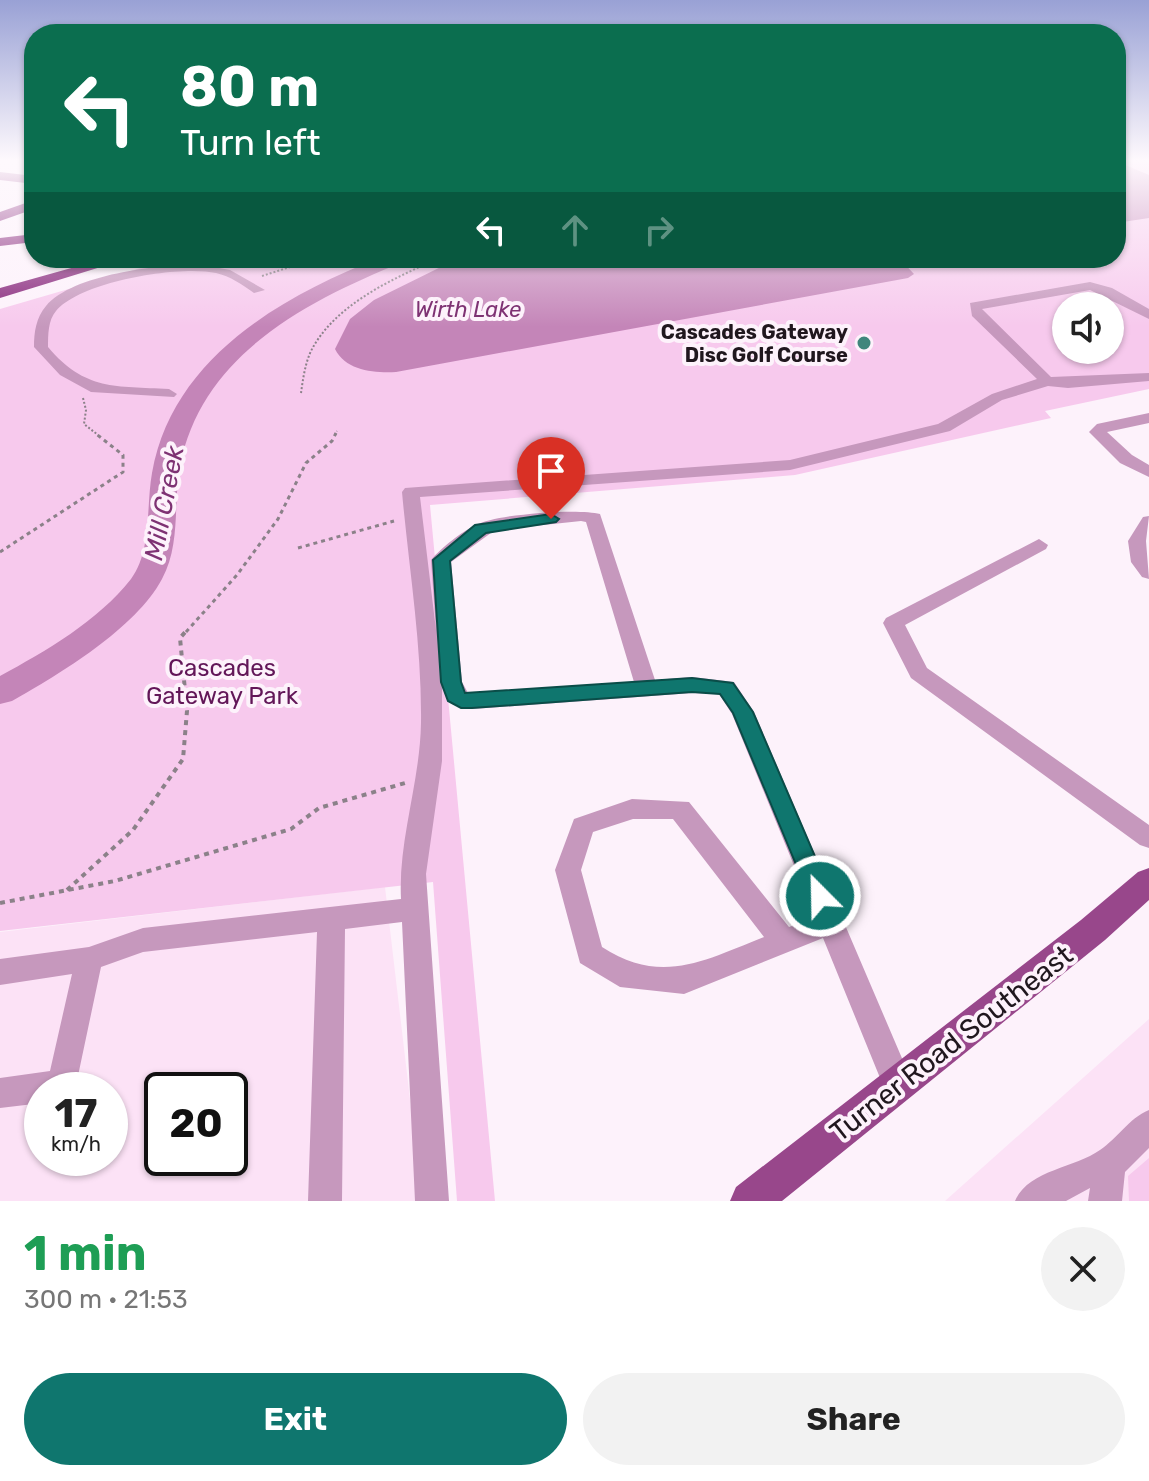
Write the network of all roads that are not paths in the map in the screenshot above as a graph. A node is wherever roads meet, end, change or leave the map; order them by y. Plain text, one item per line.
1 (24, 225) edge
2 (0, 228) edge
3 (24, 239) edge
4 (0, 242) edge
5 (88, 268) edge
6 (170, 268) edge
7 (204, 268) edge
8 (260, 283) road end
9 (0, 293) edge
10 (1149, 315) edge
11 (1149, 377) edge
12 (1047, 381) junction
13 (169, 394) dead end
14 (1149, 418) edge
15 (1149, 472) edge
16 (1149, 521) edge
17 (1039, 545) dead end
18 (1149, 573) edge
19 (647, 688) junction
20 (1149, 838) edge
21 (1149, 881) edge
22 (415, 909) junction
23 (331, 919) junction
24 (831, 923) junction
25 (784, 941) junction
26 (89, 959) junction
27 (0, 972) edge
28 (898, 1084) junction
29 (0, 1093) edge
30 (1149, 1126) edge
31 (1110, 1164) junction
32 (325, 1201) edge
33 (432, 1201) edge
34 (750, 1201) edge
35 (1032, 1201) edge
36 (1105, 1201) edge

1 - 2 highway
3 - 4 highway
5 - 9 highway
6 - 13 street
7 - 8 street
10 - 12 street
11 - 12 street
12 - 22 street
14 - 15 street
16 - 18 street
17 - 20 street
19 - 19 street
19 - 24 street
21 - 28 main road, Turner Road Southeast
22 - 23 street
22 - 33 street
23 - 26 street
23 - 32 street
24 - 25 street
24 - 28 street
25 - 25 street
26 - 27 street
26 - 29 street
28 - 34 main road, Turner Road Southeast
30 - 31 street
31 - 35 street
31 - 36 street

